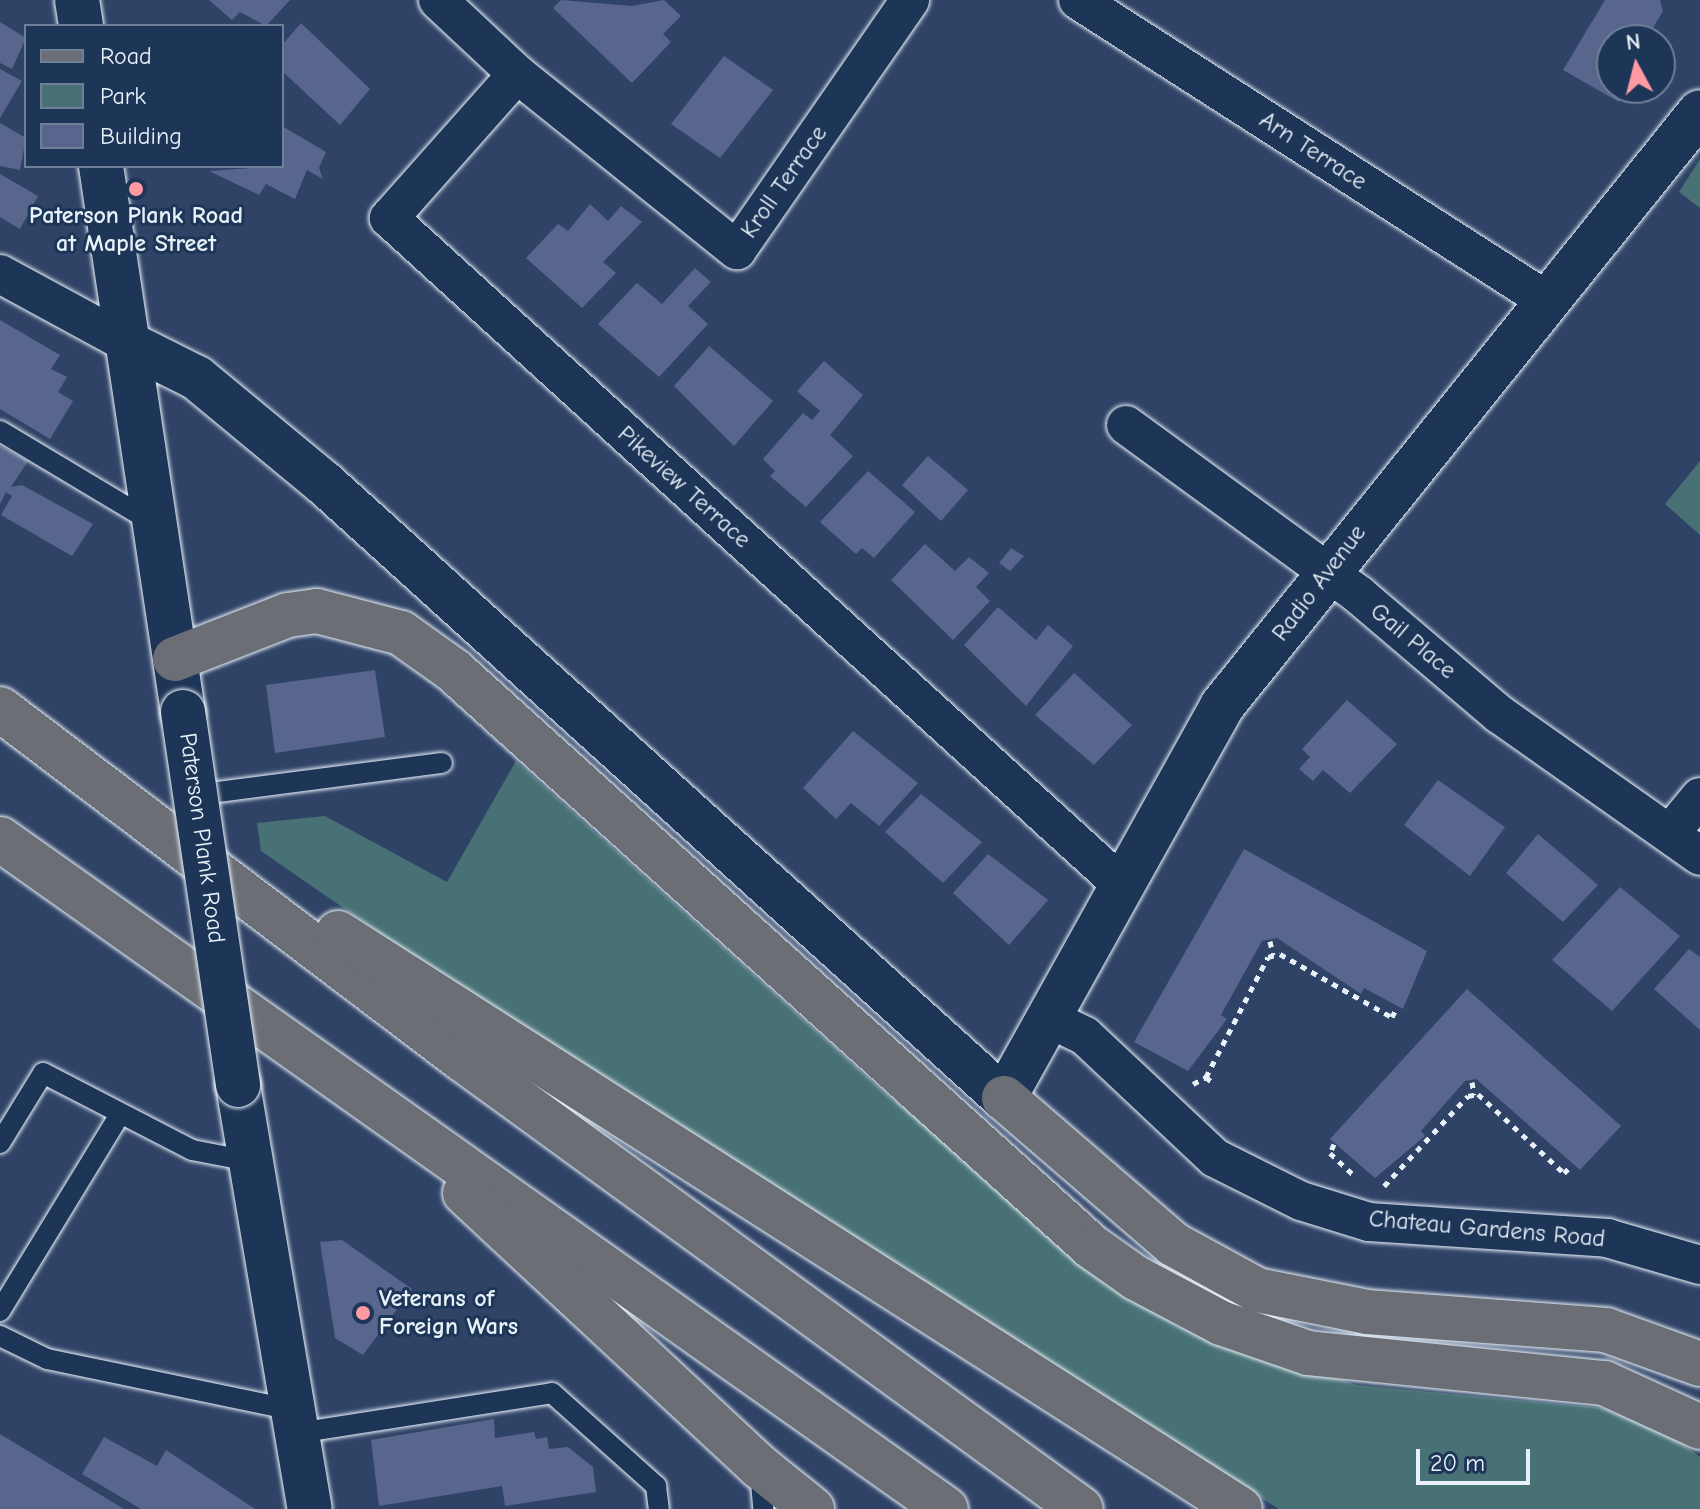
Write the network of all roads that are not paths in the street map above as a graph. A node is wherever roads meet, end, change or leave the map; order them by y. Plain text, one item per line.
1 (77, 0) edge
2 (438, 0) edge
3 (910, 0) edge
4 (1078, 0) edge
5 (81, 24) edge
6 (517, 74) junction
7 (1700, 112) edge
8 (101, 168) edge
9 (0, 274) edge
10 (1549, 302) junction
11 (127, 343) junction
12 (1126, 425) dead end
13 (0, 431) edge
14 (155, 524) junction
15 (1327, 573) junction
16 (175, 659) junction
17 (0, 709) edge
18 (442, 763) dead end
19 (107, 788) junction
20 (195, 795) junction
21 (1700, 797) edge
22 (1672, 831) junction
23 (0, 839) edge
24 (1700, 856) edge
25 (1122, 885) junction
26 (1048, 1018) junction
27 (355, 1090) junction
28 (1004, 1098) junction
29 (119, 1116) junction
30 (0, 1143) edge
31 (249, 1161) junction
32 (1700, 1265) edge
33 (0, 1311) edge
34 (0, 1336) edge
35 (1700, 1364) edge
36 (296, 1422) junction
37 (1700, 1427) edge
38 (762, 1488) edge
39 (1227, 1503) edge
40 (310, 1509) edge
41 (659, 1509) edge
42 (812, 1509) edge
43 (946, 1509) edge
44 (1081, 1509) edge

1 - 5 main road
2 - 6 street
3 - 6 street, Kroll Terrace
4 - 10 street, Arn Terrace
6 - 25 street, Pikeview Terrace
7 - 10 main road, Radio Avenue
8 - 11 main road, Paterson Plank Road
9 - 11 street
10 - 15 main road, Radio Avenue
11 - 14 main road, Paterson Plank Road
11 - 28 main road
12 - 15 street, Gail Place
13 - 14 lane
14 - 16 main road, Paterson Plank Road
15 - 22 street, Gail Place
15 - 25 main road, Radio Avenue
16 - 20 main road, Paterson Plank Road, bridge
16 - 37 main road
17 - 19 main road
18 - 20 lane
19 - 39 main road
19 - 44 main road
20 - 31 main road, Paterson Plank Road, bridge
21 - 22 street
22 - 24 street, Gail Place
23 - 27 main road
25 - 26 main road, Radio Avenue
26 - 28 main road, Radio Avenue
26 - 32 street, Chateau Gardens Road
27 - 38 main road
27 - 43 main road
28 - 35 main road
29 - 30 lane
29 - 31 lane
29 - 33 lane
31 - 36 main road, Paterson Plank Road
34 - 36 lane
36 - 40 main road, Paterson Plank Road
36 - 41 lane
38 - 42 main road

